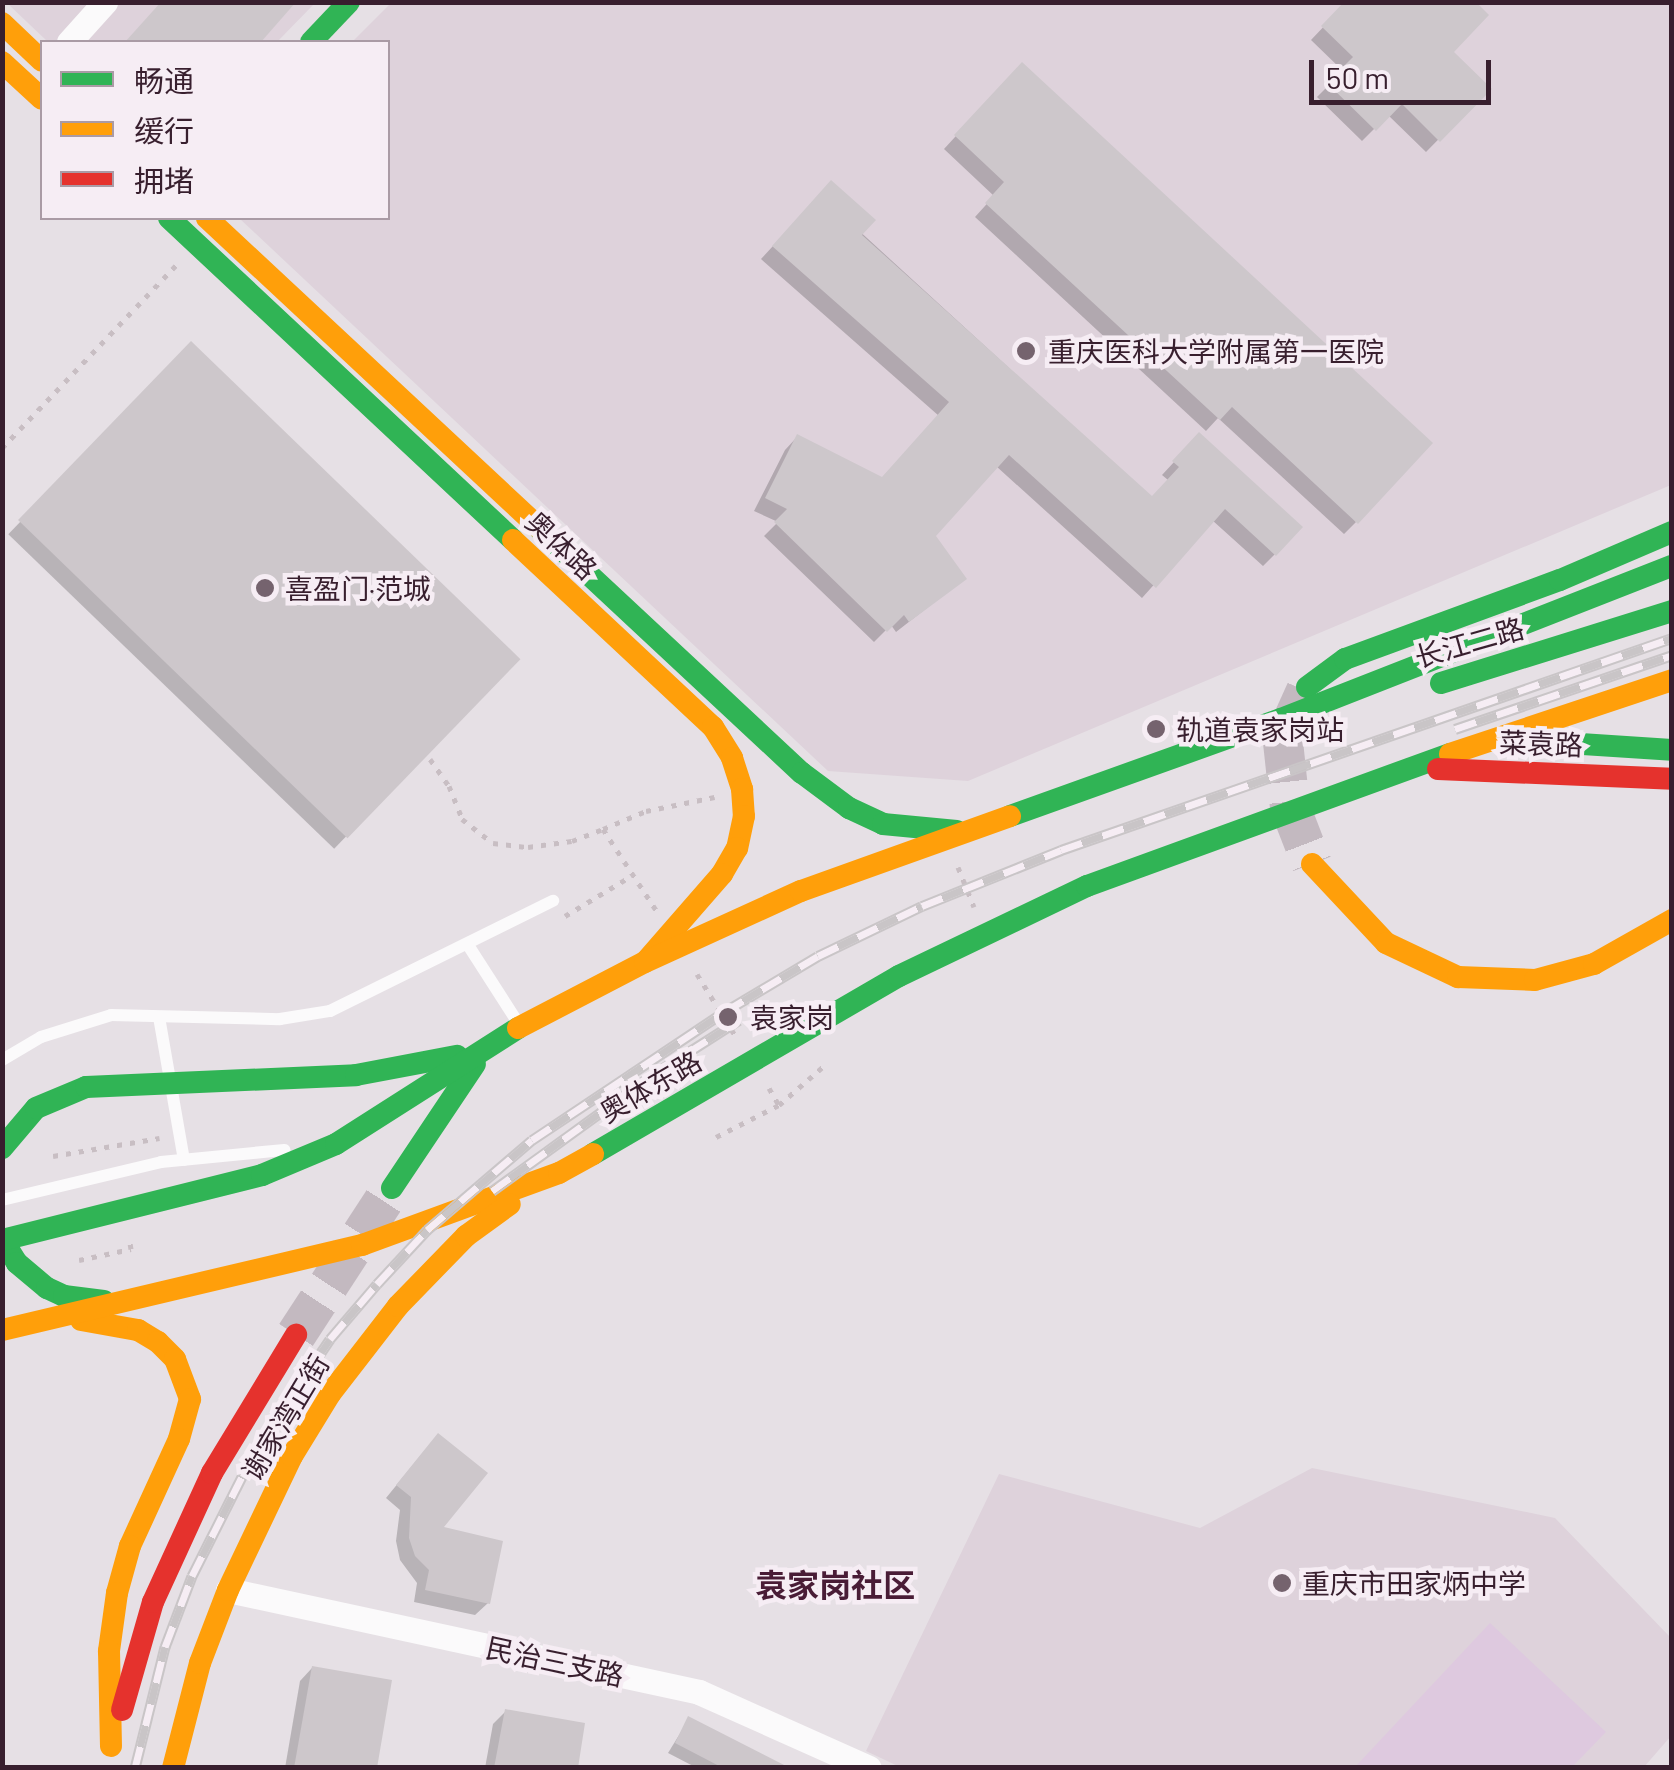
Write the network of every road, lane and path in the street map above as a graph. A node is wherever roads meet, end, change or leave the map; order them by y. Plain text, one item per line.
1 (349, 2) edge
2 (93, 7) edge
3 (2, 22) edge
4 (70, 40) edge
5 (313, 40) edge
6 (40, 59) edge
7 (2, 62) edge
8 (40, 98) edge
9 (170, 220) edge
10 (209, 220) edge
11 (196, 243) junction
12 (2, 448) edge
13 (1672, 532) edge
14 (1672, 566) edge
15 (1672, 611) edge
16 (1672, 680) edge
17 (1307, 687) tunnel mouth
18 (1280, 719) junction
19 (1500, 738) junction
20 (1672, 750) edge
21 (430, 759) dead end
22 (1408, 768) junction
23 (1672, 779) edge
24 (968, 831) junction
25 (1312, 864) tunnel mouth
26 (634, 875) junction
27 (553, 901) dead end
28 (1672, 920) edge
29 (554, 923) dead end
30 (666, 925) dead end
31 (468, 945) junction
32 (687, 958) dead end
33 (645, 962) junction
34 (159, 1016) junction
35 (520, 1027) junction
36 (738, 1040) dead end
37 (486, 1048) junction
38 (2, 1060) edge
39 (825, 1066) dead end
40 (759, 1072) dead end
41 (779, 1105) junction
42 (716, 1136) dead end
43 (160, 1138) dead end
44 (336, 1144) junction
45 (2, 1148) edge
46 (54, 1156) dead end
47 (184, 1160) junction
48 (559, 1173) junction
49 (392, 1188) tunnel mouth
50 (2, 1200) edge
51 (2, 1240) edge
52 (132, 1250) dead end
53 (80, 1260) dead end
54 (117, 1302) junction
55 (52, 1318) junction
56 (2, 1330) edge
57 (296, 1335) tunnel mouth
58 (228, 1590) junction
59 (110, 1757) edge
60 (173, 1768) edge
61 (869, 1768) edge

1 - 5 main road
2 - 4 street
3 - 6 main road
7 - 8 main road
9 - 11 main road, 奥体路
10 - 24 main road, 奥体路
11 - 12 path
11 - 33 main road, 奥体路
13 - 17 main road
14 - 18 main road
15 - 18 main road, 长江二路
16 - 19 main road
18 - 24 main road
19 - 20 main road
19 - 22 main road
21 - 26 path
22 - 23 main road, 菜袁路
22 - 48 main road, 奥体东路
24 - 33 main road
25 - 28 main road
26 - 29 path
26 - 30 path
27 - 31 lane
31 - 34 lane
31 - 35 lane
32 - 36 path
33 - 35 main road
34 - 38 lane
34 - 47 lane
35 - 37 main road
37 - 44 main road
37 - 45 main road
37 - 49 main road
39 - 41 path
40 - 41 path
41 - 42 path
43 - 46 path
44 - 47 lane
44 - 51 main road
47 - 50 lane
48 - 54 main road, 奥体东路
48 - 58 main road, 谢家湾正街
51 - 54 main road
52 - 53 path
54 - 55 main road, 奥体东路
55 - 56 main road, 奥体东路
55 - 59 main road
57 - 59 main road, 谢家湾正街
58 - 60 main road, 谢家湾正街
58 - 61 street, 民治三支路

